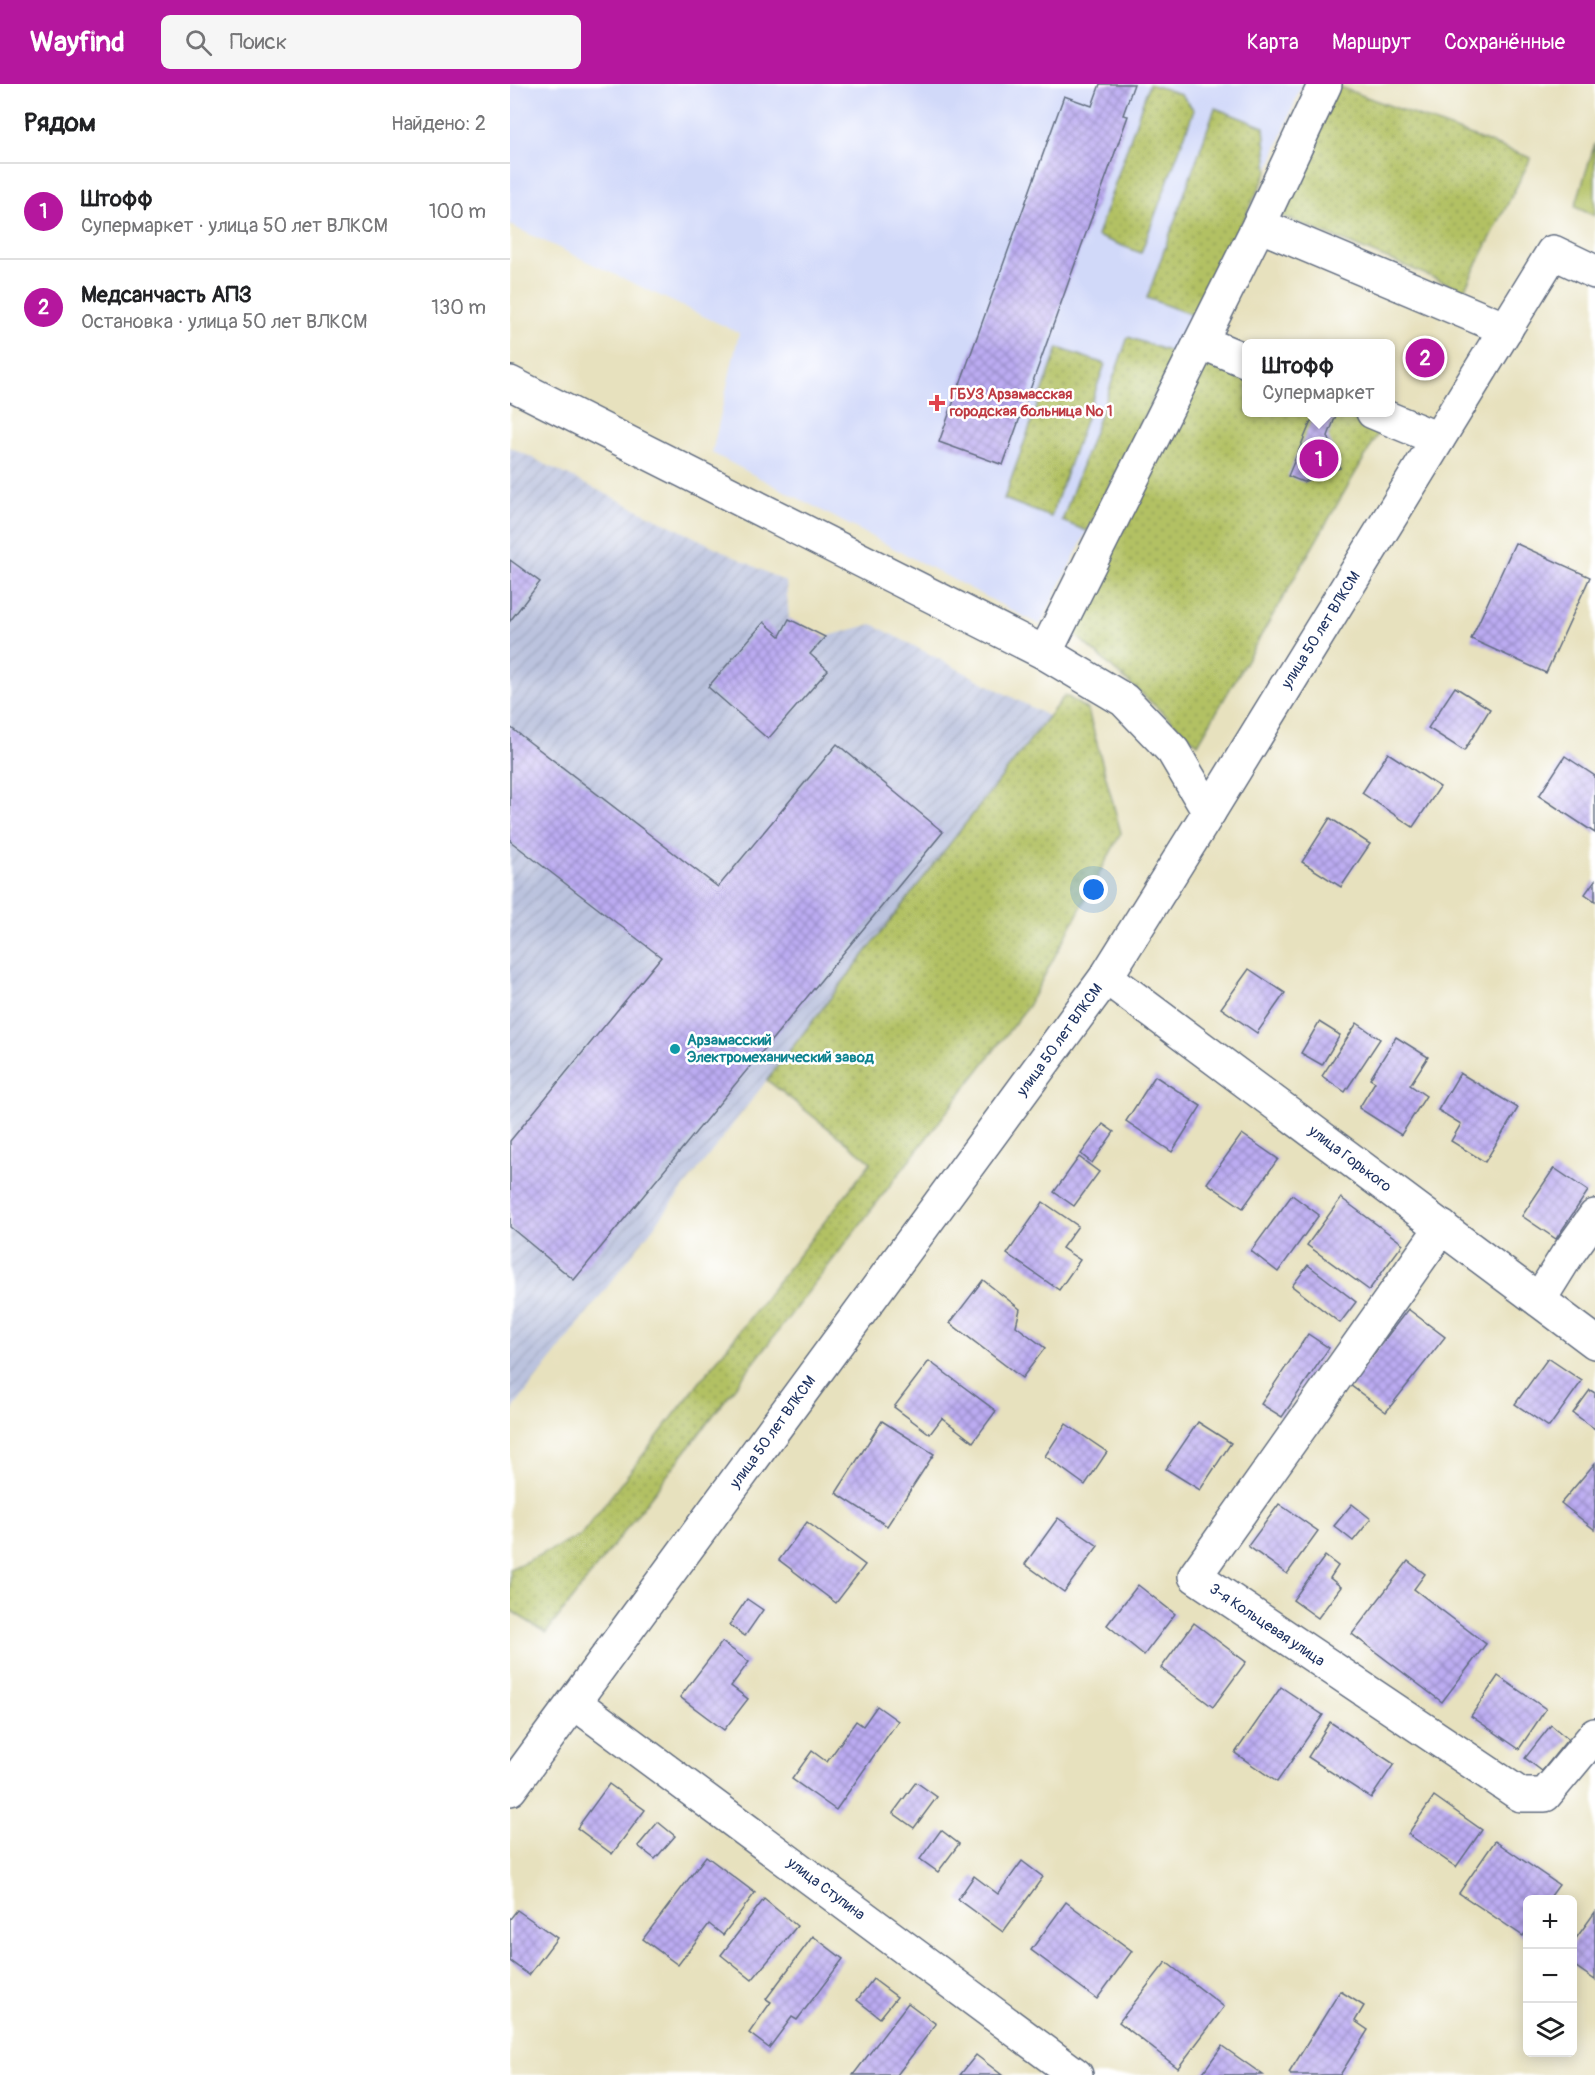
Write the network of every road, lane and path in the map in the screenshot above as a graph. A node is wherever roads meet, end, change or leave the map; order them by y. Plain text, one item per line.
1 (1325, 84) edge
2 (1258, 225) junction
3 (1595, 272) edge
4 (1506, 329) junction
5 (1201, 342) junction
6 (1242, 359) edge
7 (510, 384) edge
8 (1385, 417) edge
9 (1438, 439) junction
10 (1045, 653) junction
11 (1209, 812) junction
12 (1106, 977) junction
13 (1595, 1216) edge
14 (1442, 1227) junction
15 (1539, 1300) junction
16 (1595, 1342) edge
17 (575, 1703) junction
18 (1595, 1736) edge
19 (510, 1790) edge
20 (1076, 2075) edge

1 - 2 street
2 - 4 street
2 - 5 street
3 - 4 street, улица 50 лет ВЛКСМ
4 - 9 street, улица 50 лет ВЛКСМ
5 - 6 street
5 - 10 street
7 - 10 street
8 - 9 street
9 - 11 street, улица 50 лет ВЛКСМ
10 - 11 street
11 - 12 street, улица 50 лет ВЛКСМ
12 - 14 street, улица Горького
12 - 17 street, улица 50 лет ВЛКСМ
13 - 15 street
14 - 15 street, улица Горького
14 - 18 street, 3-я Кольцевая улица
15 - 16 street, улица Горького
17 - 19 street, улица 50 лет ВЛКСМ
17 - 20 street, улица Ступина

